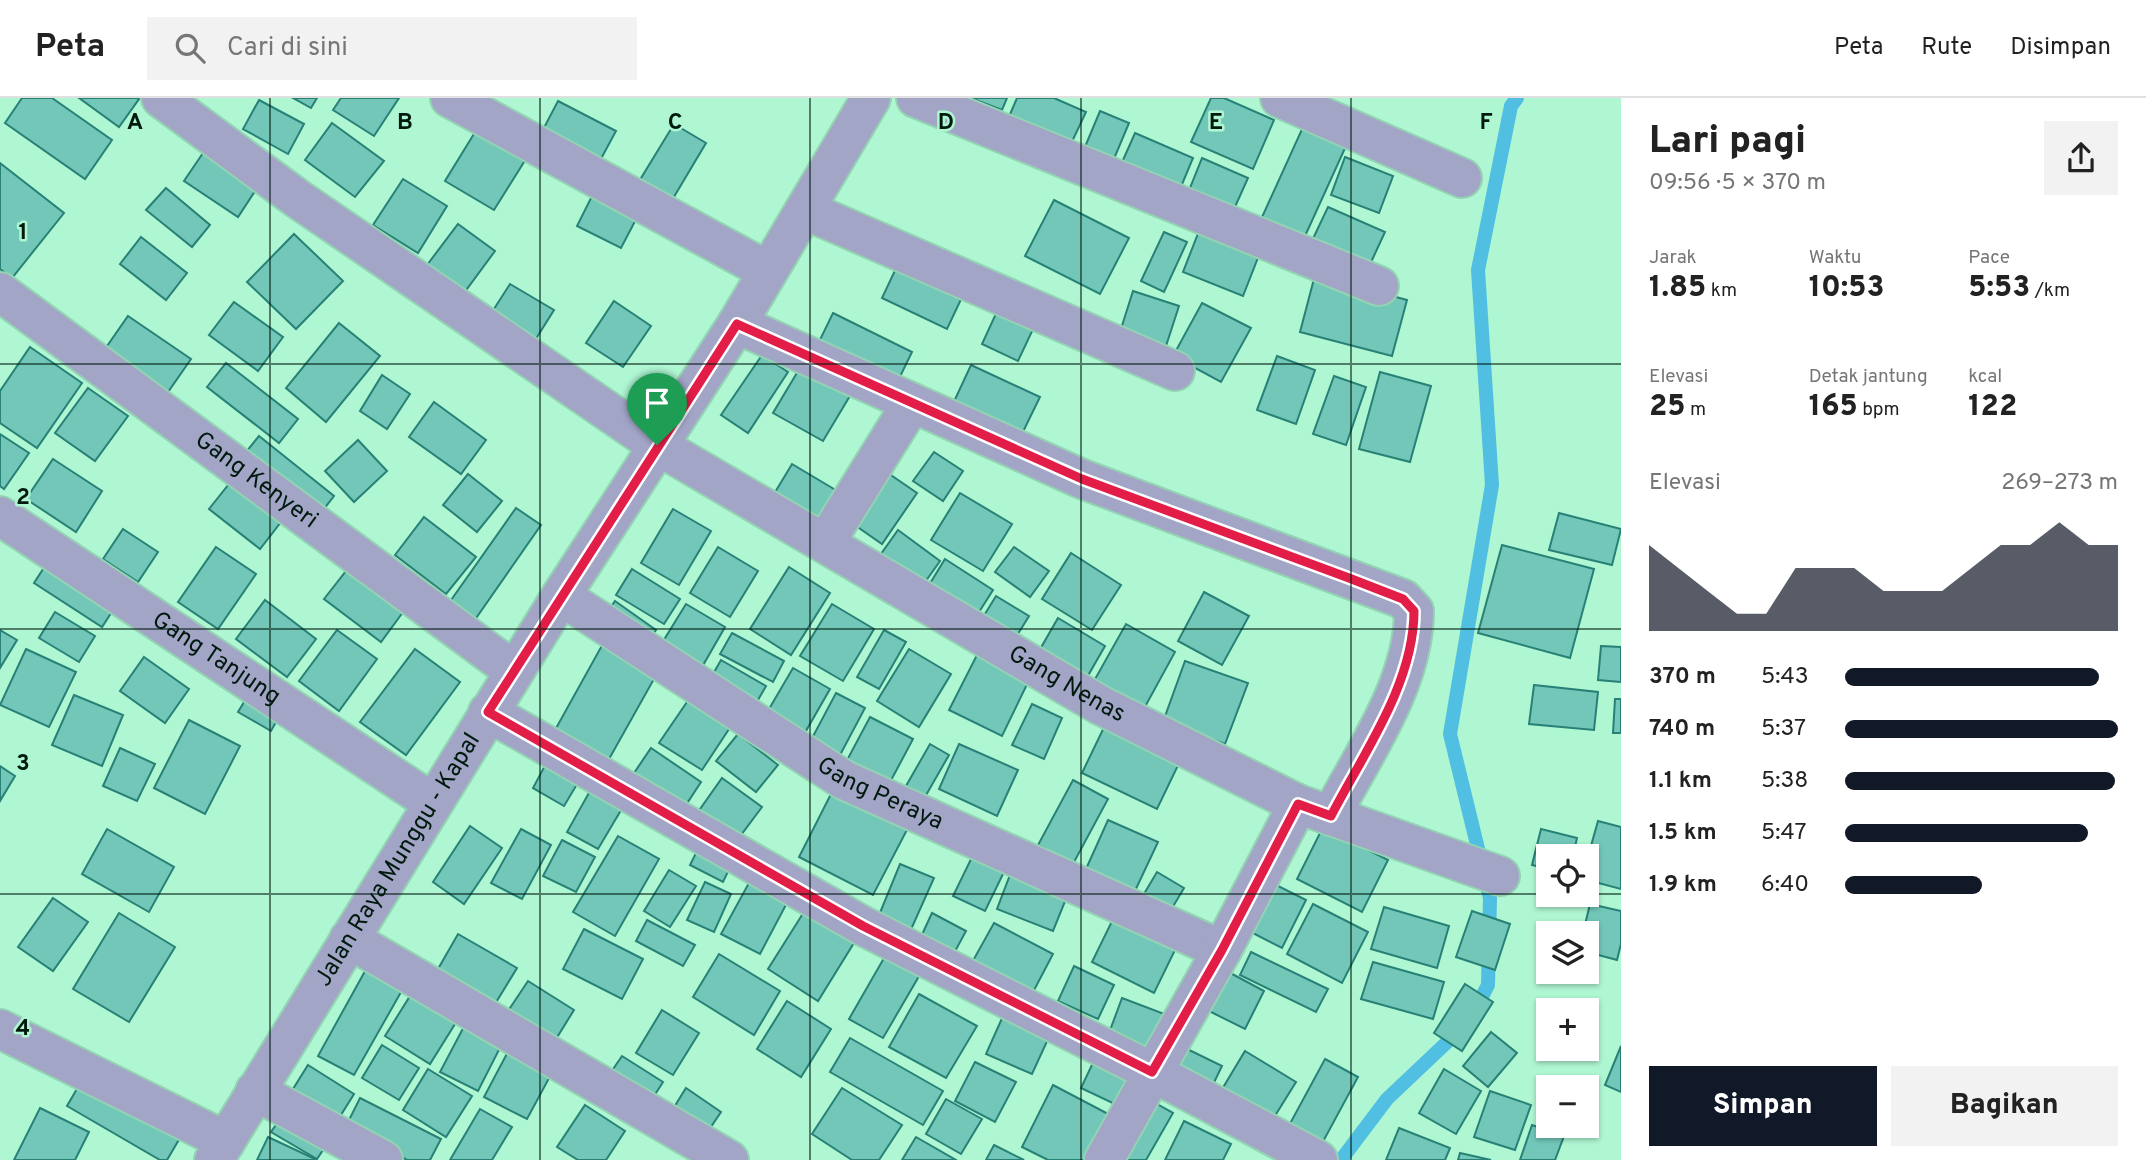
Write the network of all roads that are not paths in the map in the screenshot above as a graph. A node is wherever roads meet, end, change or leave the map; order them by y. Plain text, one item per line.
1 (161, 98) edge
2 (450, 98) edge
3 (871, 98) edge
4 (916, 98) edge
5 (1280, 98) edge
6 (1462, 178) dead end
7 (805, 210) junction
8 (768, 271) junction
9 (1379, 286) dead end
10 (0, 292) edge
11 (737, 324) junction
12 (1175, 371) dead end
13 (912, 403) junction
14 (657, 445) junction
15 (0, 516) edge
16 (825, 543) junction
17 (561, 596) junction
18 (514, 671) junction
19 (488, 712) junction
20 (433, 803) junction
21 (1314, 810) junction
22 (1500, 876) dead end
23 (349, 939) junction
24 (1222, 950) junction
25 (0, 1029) edge
26 (1152, 1072) junction
27 (255, 1091) junction
28 (220, 1150) edge
29 (383, 1160) edge
30 (729, 1160) edge
31 (1104, 1160) edge
32 (1318, 1160) edge

1 - 14 street, Gang Nenas
2 - 8 street
3 - 7 street, Jalan Raya Munggu - Kapal
4 - 9 street
5 - 6 street
7 - 8 street, Jalan Raya Munggu - Kapal
7 - 12 street
8 - 11 street, Jalan Raya Munggu - Kapal
10 - 18 street, Gang Kenyeri
11 - 13 street
11 - 14 street, Jalan Raya Munggu - Kapal
13 - 16 street
13 - 21 street
14 - 16 street, Gang Nenas
14 - 17 street, Jalan Raya Munggu - Kapal
15 - 20 street, Gang Tanjung
16 - 21 street, Gang Nenas
17 - 18 street, Jalan Raya Munggu - Kapal
17 - 24 street, Gang Peraya
18 - 19 street, Jalan Raya Munggu - Kapal
19 - 20 street, Jalan Raya Munggu - Kapal
19 - 26 street
20 - 23 street, Jalan Raya Munggu - Kapal
21 - 22 street, Gang Nenas
21 - 24 street
23 - 27 street, Jalan Raya Munggu - Kapal
23 - 30 street
24 - 26 street
25 - 28 street
26 - 31 street
26 - 32 street
27 - 28 street, Jalan Raya Munggu - Kapal
27 - 29 street

